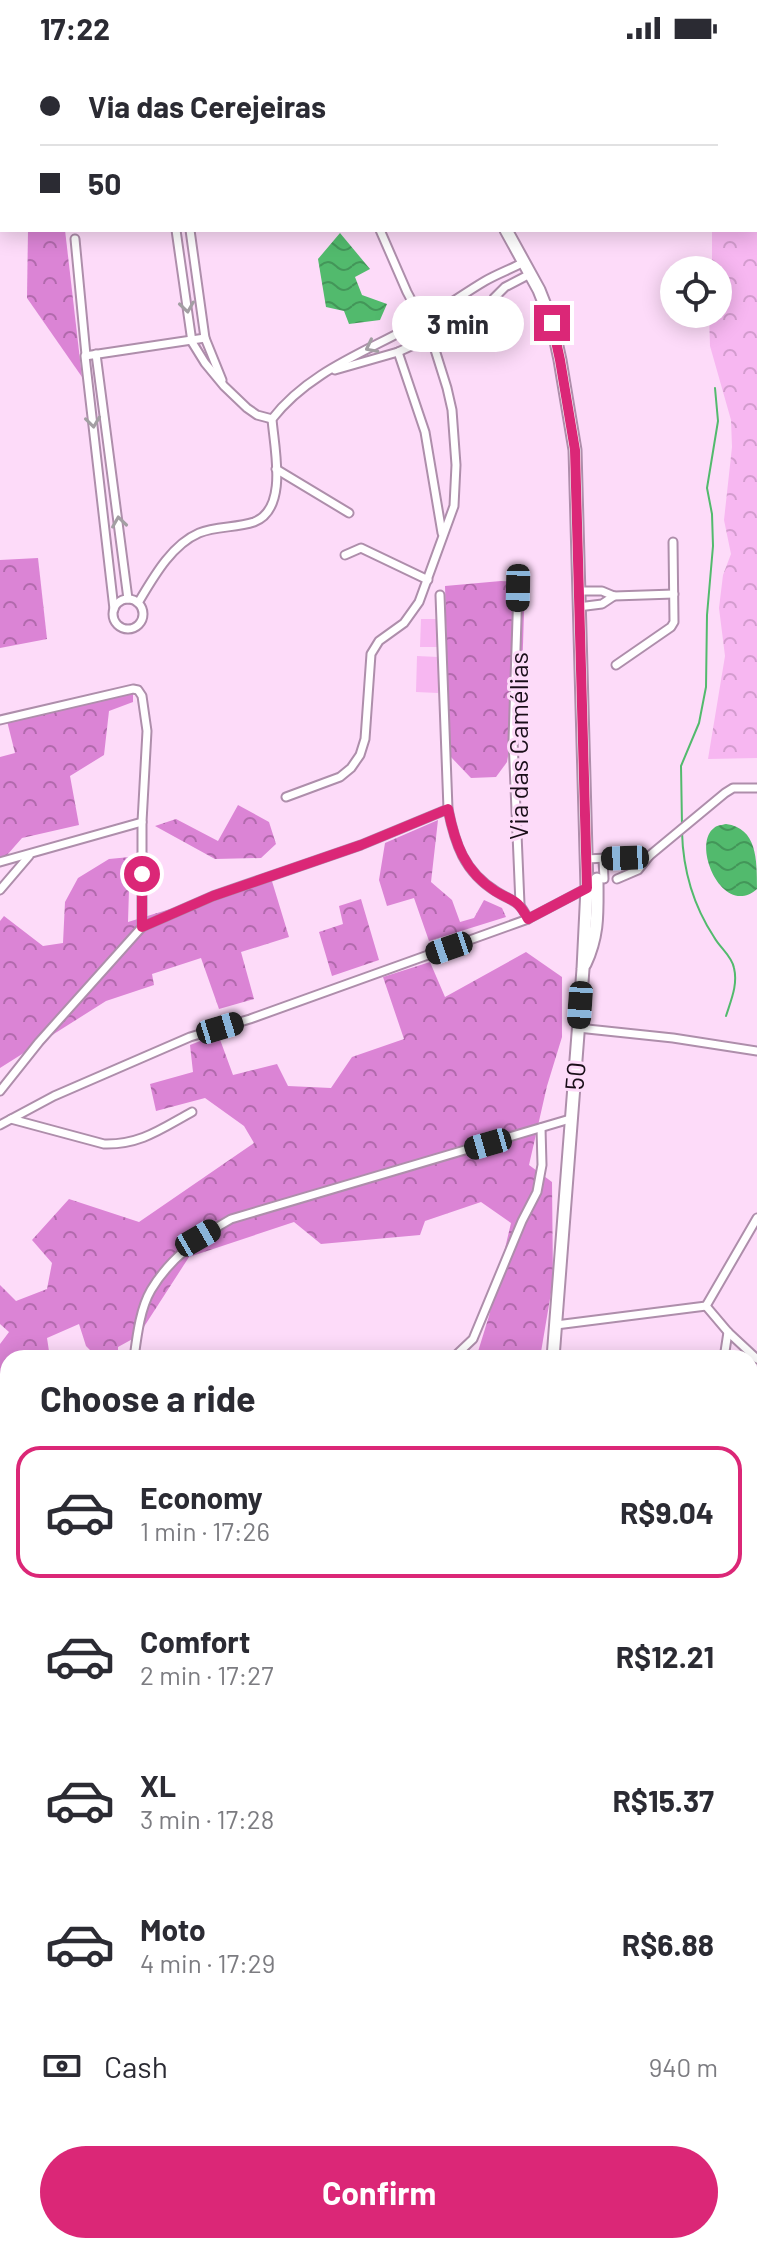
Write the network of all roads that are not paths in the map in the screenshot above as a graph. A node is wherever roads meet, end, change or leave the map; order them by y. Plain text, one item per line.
1 (176, 232) edge
2 (190, 232) edge
3 (380, 232) edge
4 (511, 232) edge
5 (75, 239) dead end
6 (524, 262) junction
7 (530, 274) junction
8 (485, 282) junction
9 (494, 298) junction
10 (421, 321) junction
11 (431, 337) junction
12 (205, 338) junction
13 (192, 342) junction
14 (398, 352) junction
15 (96, 354) junction
16 (86, 355) junction
17 (322, 373) junction
18 (224, 386) junction
19 (272, 419) junction
20 (276, 469) junction
21 (349, 513) dead end
22 (442, 535) junction
23 (673, 542) dead end
24 (345, 555) dead end
25 (428, 580) junction
26 (518, 588) dead end
27 (577, 591) junction
28 (674, 594) junction
29 (440, 595) dead end
30 (614, 596) junction
31 (128, 599) junction
32 (138, 603) junction
33 (578, 607) junction
34 (114, 609) junction
35 (616, 665) dead end
36 (0, 720) edge
37 (757, 788) edge
38 (286, 797) dead end
39 (448, 809) junction
40 (142, 822) junction
41 (31, 855) junction
42 (649, 856) junction
43 (586, 859) junction
44 (603, 859) junction
45 (0, 862) edge
46 (600, 881) junction
47 (0, 890) edge
48 (520, 904) junction
49 (528, 919) junction
50 (142, 927) junction
51 (578, 1028) junction
52 (757, 1051) edge
53 (0, 1091) edge
54 (192, 1112) dead end
55 (11, 1119) junction
56 (570, 1119) junction
57 (0, 1125) edge
58 (541, 1128) junction
59 (757, 1218) edge
60 (706, 1306) junction
61 (556, 1325) junction
62 (728, 1332) junction
63 (135, 1350) edge
64 (461, 1350) edge
65 (554, 1350) edge
66 (725, 1350) edge
67 (747, 1350) edge

1 -> 13 street
2 - 12 street
3 - 10 street
4 - 6 main road, 50
5 - 16 street
6 - 7 main road, 50
6 - 8 street
7 - 9 street
7 - 27 main road, 50
8 - 9 street
8 - 10 street
9 - 11 street
10 - 11 street
10 -> 17 street
11 - 14 street
11 - 22 street
12 - 13 street
12 - 18 street
13 - 15 street
13 - 18 street
14 - 17 street
14 - 22 street
15 - 16 street
31 -> 15 street
16 -> 34 street
17 - 19 street
18 - 19 street
19 - 20 street
20 - 21 street
20 - 32 street
22 - 25 street
23 - 28 street
24 - 25 street
25 - 38 street
26 - 48 street, Via das Camélias
27 - 30 street
27 - 33 main road, 50
28 - 30 street
28 - 35 street
29 - 39 street
30 - 33 street
31 - 32 street
31 - 34 street
32 - 34 street
33 - 43 main road, 50
36 - 40 street
37 - 42 street
39 - 48 street
39 - 50 street
40 - 41 street
40 - 50 street
41 - 45 street
41 - 47 street
42 - 44 street
42 - 46 street
43 - 44 street
43 - 46 main road, 50
44 - 46 street
46 - 49 street
46 - 51 main road, 50
48 - 49 street
49 - 55 street
50 - 53 street
51 - 52 street
51 - 56 main road, 50
54 - 55 street
55 - 57 street
56 - 58 street
56 - 61 main road, 50
58 - 63 street
58 - 64 street
59 - 60 street
60 - 61 street
60 - 62 street
61 - 65 main road, 50
62 - 66 street
62 - 67 street

